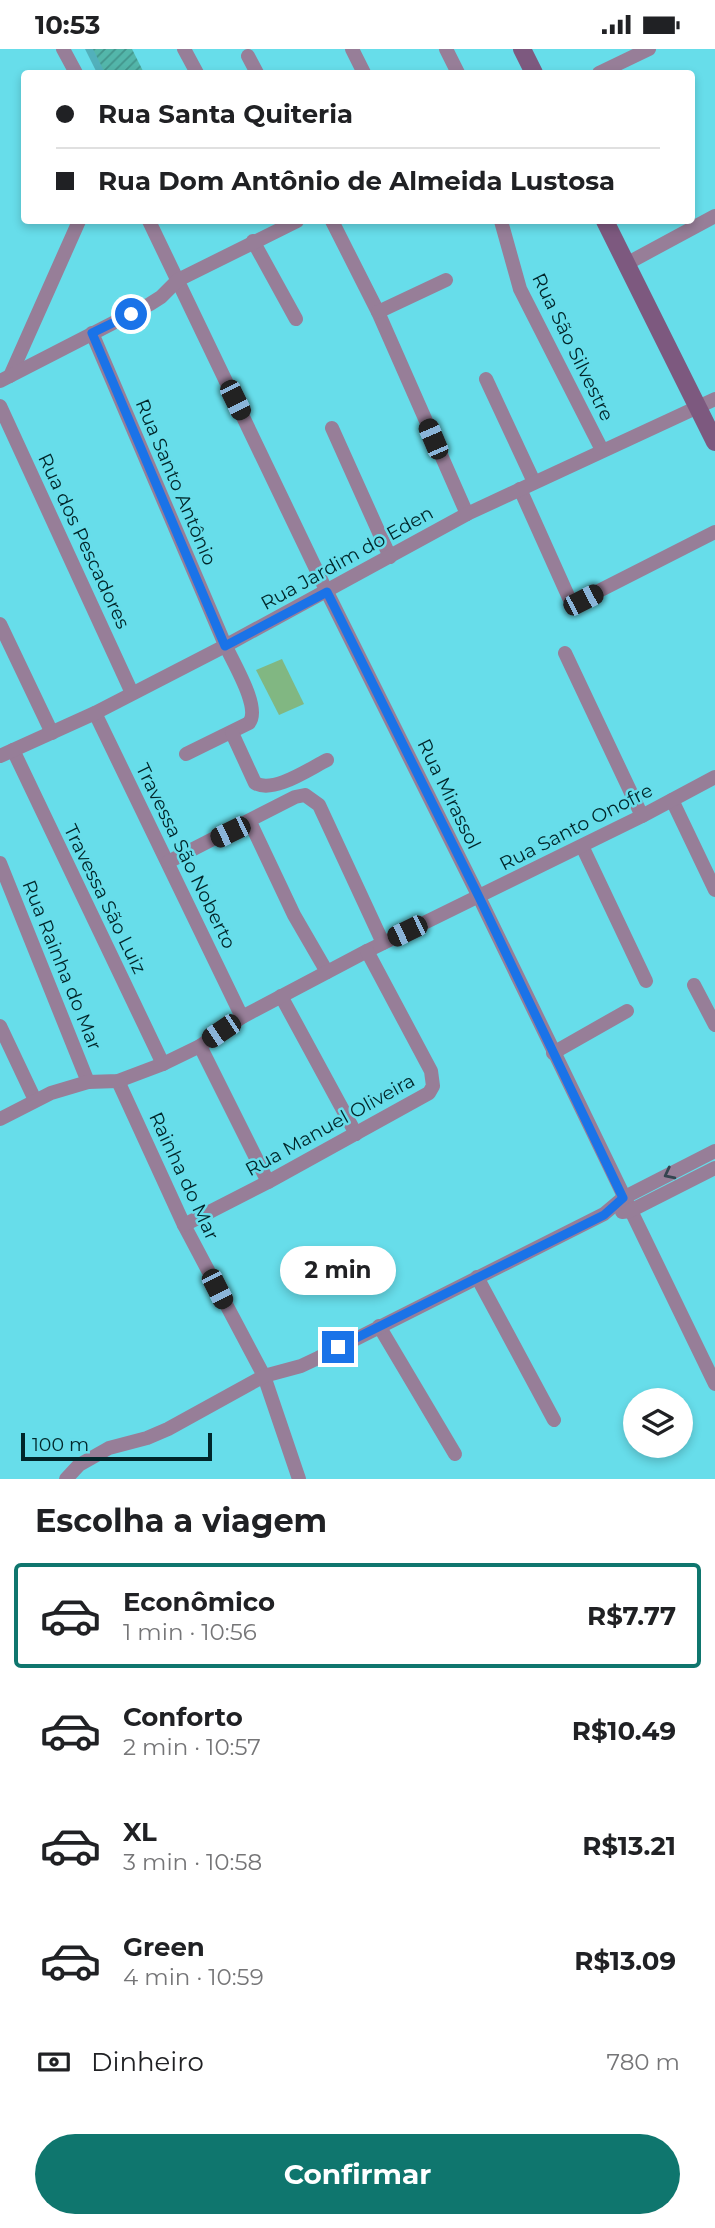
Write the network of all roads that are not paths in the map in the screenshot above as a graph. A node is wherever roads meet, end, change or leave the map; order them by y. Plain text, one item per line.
1 (63, 49) edge
2 (184, 49) edge
3 (352, 49) edge
4 (446, 49) edge
5 (522, 49) edge
6 (649, 49) edge
7 (625, 54) edge
8 (248, 56) dead end
9 (74, 70) edge
10 (195, 70) edge
11 (255, 70) edge
12 (362, 70) edge
13 (456, 70) edge
14 (532, 70) edge
15 (603, 70) edge
16 (715, 216) edge
17 (78, 224) edge
18 (150, 224) edge
19 (334, 224) edge
20 (501, 224) edge
21 (606, 224) edge
22 (274, 225) edge
23 (253, 241) junction
24 (626, 264) junction
25 (446, 280) dead end
26 (178, 281) junction
27 (378, 312) junction
28 (296, 319) dead end
29 (92, 333) junction
30 (5, 378) edge
31 (486, 379) dead end
32 (715, 399) edge
33 (0, 406) edge
34 (697, 407) junction
35 (332, 428) dead end
36 (715, 442) edge
37 (602, 450) junction
38 (534, 482) junction
39 (520, 489) junction
40 (467, 515) junction
41 (715, 532) edge
42 (390, 557) junction
43 (327, 592) junction
44 (0, 624) edge
45 (225, 646) junction
46 (565, 653) dead end
47 (132, 693) junction
48 (95, 713) junction
49 (52, 733) junction
50 (232, 733) junction
51 (6, 753) edge
52 (186, 754) dead end
53 (327, 760) dead end
54 (715, 777) edge
55 (672, 800) junction
56 (642, 816) junction
57 (250, 821) junction
58 (582, 846) junction
59 (168, 862) junction
60 (0, 863) edge
61 (715, 890) edge
62 (479, 897) junction
63 (383, 943) junction
64 (367, 951) junction
65 (327, 972) junction
66 (646, 981) dead end
67 (694, 985) dead end
68 (281, 996) junction
69 (627, 1011) dead end
70 (242, 1017) junction
71 (715, 1025) edge
72 (0, 1026) edge
73 (200, 1046) junction
74 (553, 1053) junction
75 (163, 1064) junction
76 (118, 1081) junction
77 (88, 1082) junction
78 (35, 1100) junction
79 (0, 1119) edge
80 (356, 1134) junction
81 (715, 1150) edge
82 (715, 1168) edge
83 (268, 1182) junction
84 (626, 1204) junction
85 (184, 1225) junction
86 (477, 1277) junction
87 (379, 1326) junction
88 (264, 1376) junction
89 (715, 1384) edge
90 (554, 1420) dead end
91 (456, 1454) dead end
92 (66, 1479) edge
93 (299, 1479) edge

1 - 9 street
2 - 10 street
3 - 12 street
4 - 13 street
5 - 14 main road
6 - 7 street
7 - 15 street
8 - 11 street
16 - 24 street
17 - 30 street
18 - 26 street, Rua Mirassol
19 - 27 street
20 - 37 street, Rua São Silvestre
21 - 24 main road
22 - 23 street
23 - 26 street
23 - 28 street
24 - 34 main road
25 - 27 street
26 - 29 street
26 - 43 street, Rua Mirassol
27 - 40 street
29 - 30 street
29 - 45 street, Rua Santo Antônio
31 - 38 street
32 - 34 street, Rua Jardim do Eden
33 - 47 street, Rua dos Pescadores
34 - 36 main road
34 - 37 street, Rua Jardim do Eden
35 - 42 street
37 - 38 street, Rua Jardim do Eden
38 - 39 street, Rua Jardim do Eden
39 - 40 street, Rua Jardim do Eden
39 - 41 street
40 - 42 street, Rua Jardim do Eden
42 - 43 street, Rua Jardim do Eden
43 - 45 street, Rua Jardim do Eden
43 - 62 street, Rua Mirassol
44 - 49 street
45 - 47 street, Rua Jardim do Eden
45 - 50 street, Rua Santo Antônio
46 - 56 street
47 - 48 street, Rua Jardim do Eden
48 - 49 street, Rua Jardim do Eden
48 - 59 street, Travessa São Noberto
49 - 51 street, Rua Jardim do Eden
50 - 52 street
50 - 53 street
51 - 75 street, Travessa São Luiz
54 - 55 street, Rua Santo Onofre
55 - 56 street, Rua Santo Onofre
55 - 61 street
56 - 58 street, Rua Santo Onofre
57 - 59 street
57 - 63 street
57 - 65 street
58 - 62 street, Rua Santo Onofre
58 - 66 street
59 - 70 street, Travessa São Noberto
60 - 77 street, Rua Rainha do Mar
62 - 63 street, Rua Santo Onofre
62 - 74 street, Rua Mirassol
63 - 64 street, Rua Santo Onofre
64 - 65 street, Rua Santo Onofre
64 - 80 street, Rua Manuel Oliveira
65 - 68 street, Rua Santo Onofre
67 - 71 street
68 - 70 street, Rua Santo Onofre
68 - 80 street
69 - 74 street
70 - 73 street, Rua Santo Onofre
72 - 78 street
73 - 75 street, Rua Santo Onofre
73 - 83 street
74 - 84 street, Rua Mirassol
75 - 76 street, Rua Santo Onofre
76 - 77 street, Rua Santo Onofre
76 - 85 street, Rainha do Mar
77 - 78 street, Rua Santo Onofre
78 - 79 street, Rua Santo Onofre
80 - 83 street, Rua Manuel Oliveira
81 -> 84 street
82 - 84 street
83 - 85 street, Rua Manuel Oliveira
84 - 86 street
84 - 89 street, Rua Mirassol
85 - 88 street, Rainha do Mar
86 - 87 street
86 - 90 street
87 - 88 street
87 - 91 street
88 - 92 street
88 - 93 street, Rainha do Mar

